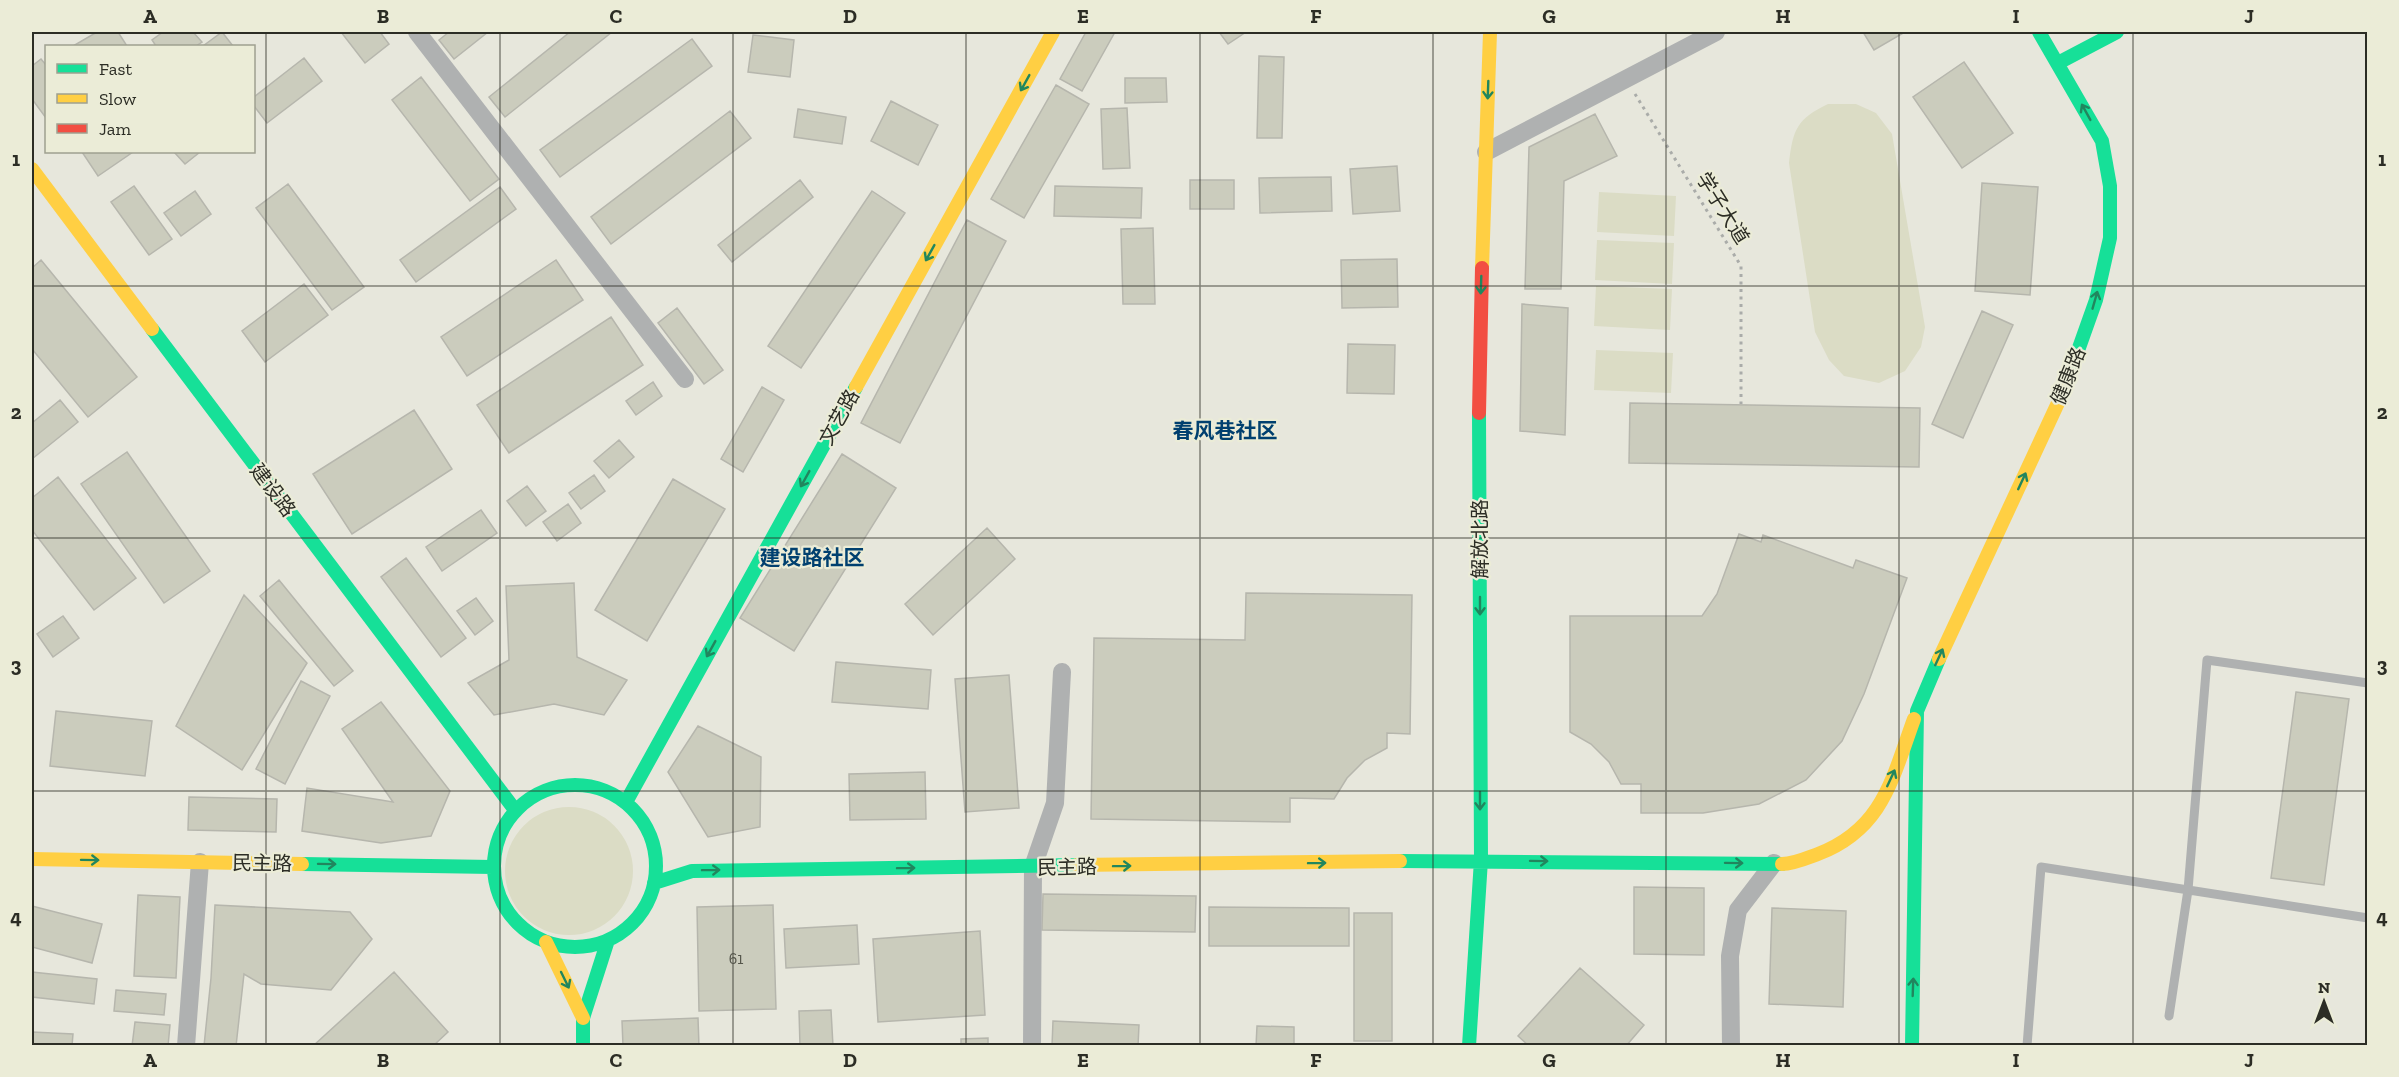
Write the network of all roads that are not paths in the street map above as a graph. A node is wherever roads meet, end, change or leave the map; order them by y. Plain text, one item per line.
1 (417, 32) edge
2 (1053, 32) edge
3 (1490, 32) edge
4 (1716, 32) edge
5 (2039, 32) edge
6 (2094, 32) edge
7 (2117, 32) edge
8 (2056, 58) junction
9 (1486, 152) junction
10 (32, 169) edge
11 (685, 380) dead end
12 (1062, 672) dead end
13 (2367, 683) edge
14 (1917, 711) junction
15 (626, 802) junction
16 (515, 810) junction
17 (32, 859) edge
18 (1481, 860) junction
19 (200, 862) junction
20 (1774, 864) junction
21 (493, 867) junction
22 (1033, 867) junction
23 (654, 883) junction
24 (2188, 890) junction
25 (2367, 918) edge
26 (608, 940) junction
27 (546, 942) junction
28 (2169, 1016) dead end
29 (583, 1018) junction
30 (186, 1046) edge
31 (583, 1046) edge
32 (1032, 1046) edge
33 (1469, 1046) edge
34 (1731, 1046) edge
35 (1912, 1046) edge
36 (2027, 1046) edge

1 - 11 street
2 -> 15 main road, 文艺路
3 -> 9 main road, 解放北路
4 - 9 street
5 - 8 main road, 健康路
6 - 8 main road
7 - 8 main road
14 -> 8 main road, 健康路
9 -> 18 main road, 解放北路
10 - 16 main road, 建设路
12 - 22 street
13 - 24 lane
20 -> 14 main road, 健康路
35 -> 14 main road
15 - 16 main road
15 - 23 main road
16 - 21 main road
17 -> 19 main road, 民主路
18 -> 20 main road, 民主路
22 -> 18 main road, 民主路
18 - 33 main road, 解放北路
19 -> 21 main road, 民主路
19 - 30 street
20 - 34 street
21 - 27 main road
23 -> 22 main road, 民主路
22 - 32 street
23 - 26 main road
24 - 25 lane
24 - 28 lane
24 - 36 lane
26 - 27 main road
26 - 29 main road
27 -> 29 main road
29 - 31 main road

